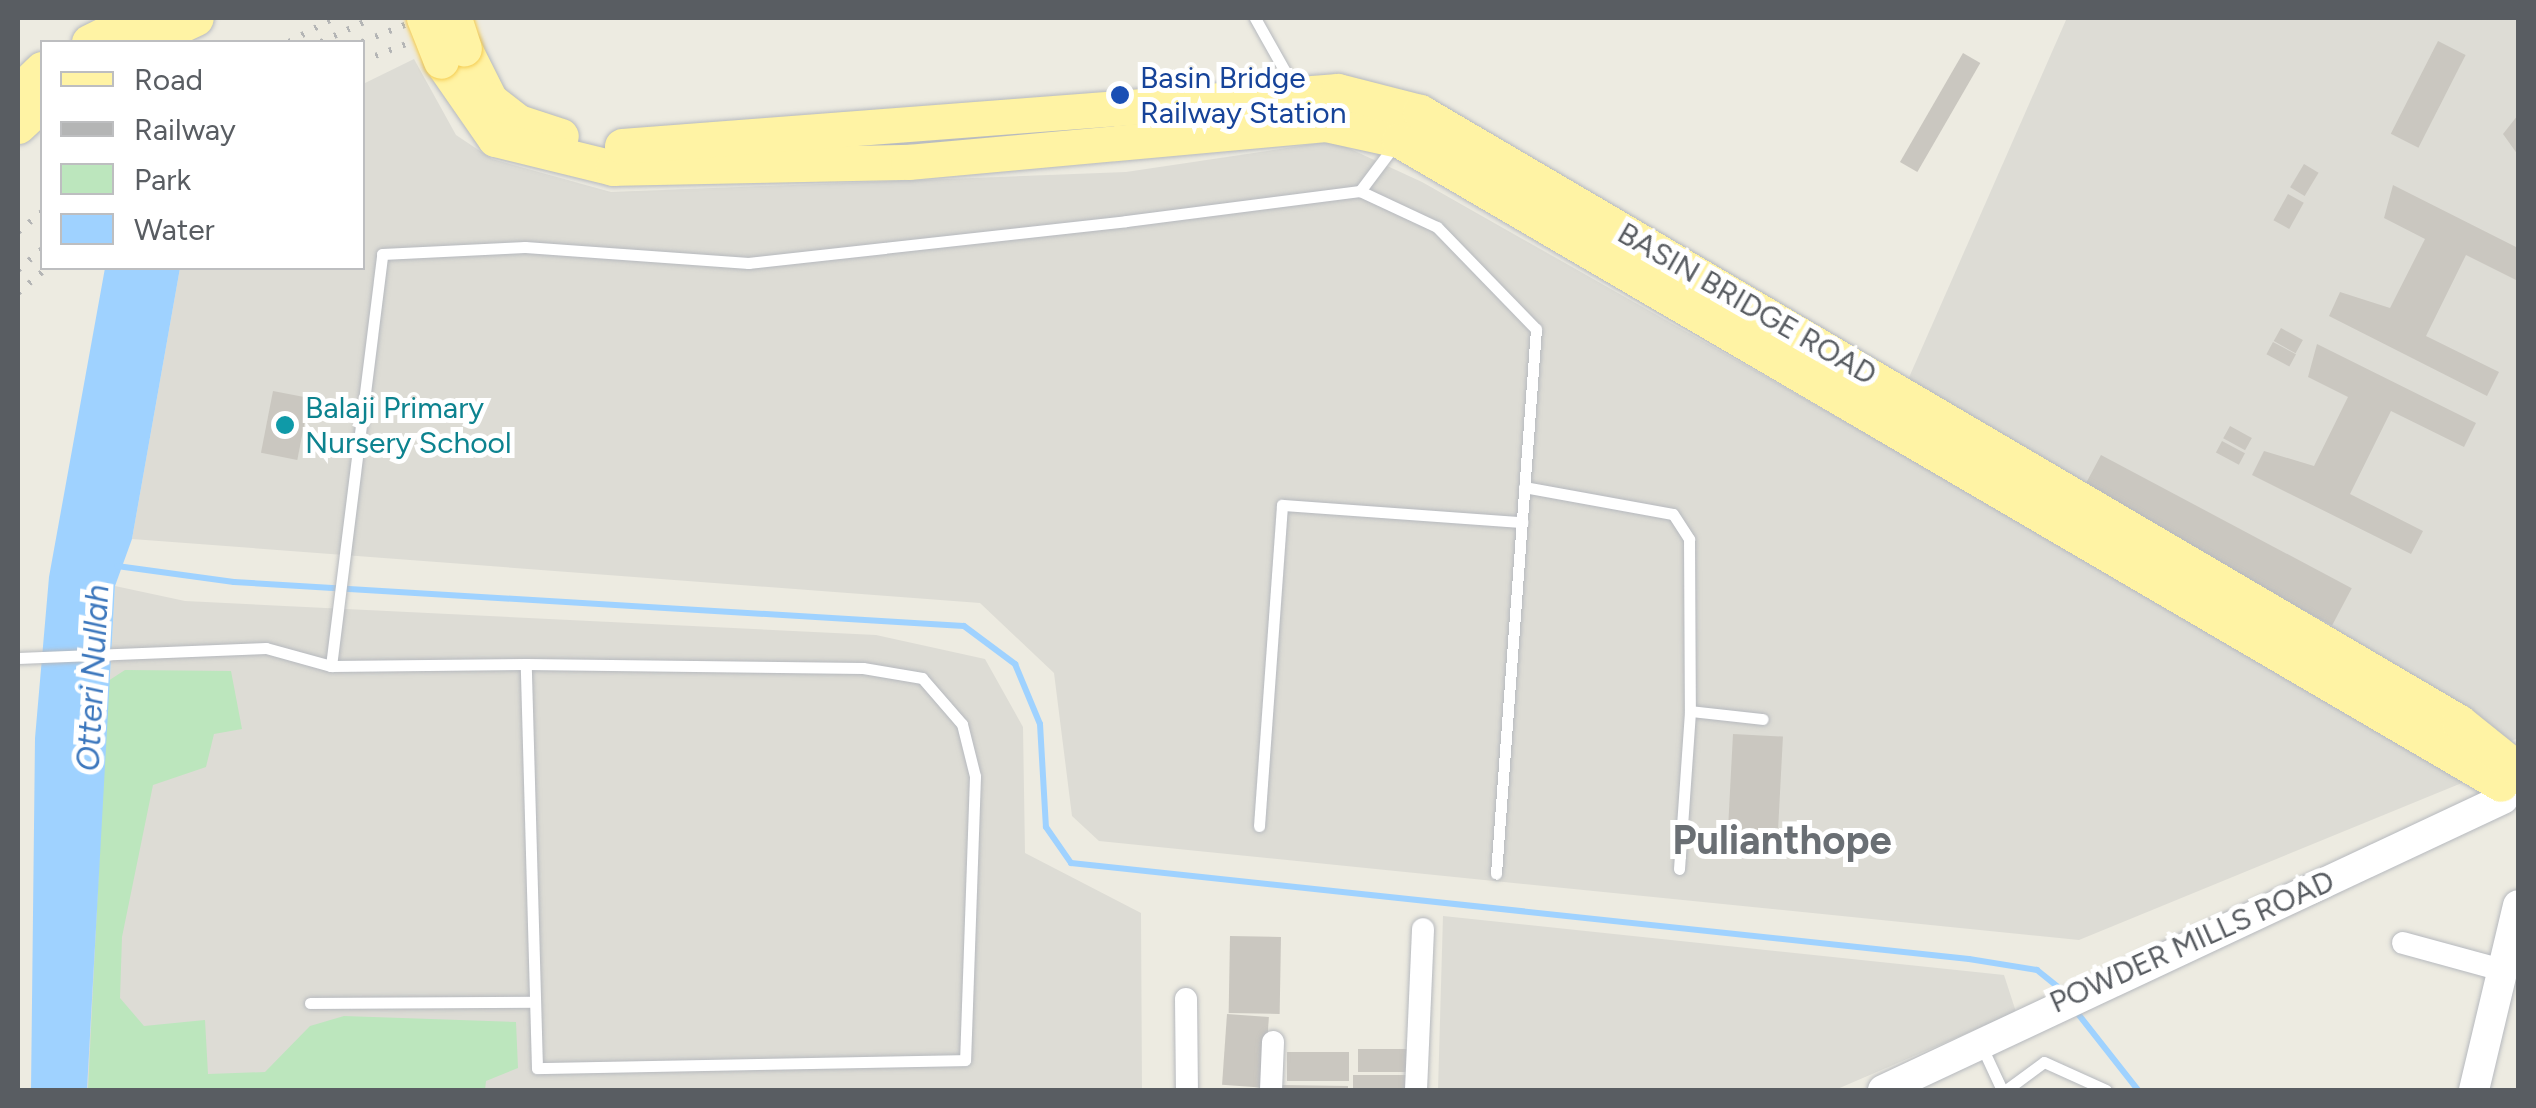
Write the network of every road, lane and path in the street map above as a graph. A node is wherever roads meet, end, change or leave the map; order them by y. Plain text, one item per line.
1 (196, 18) edge
2 (424, 18) edge
3 (1254, 18) edge
4 (149, 40) edge
5 (453, 42) edge
6 (40, 71) edge
7 (18, 92) edge
8 (1298, 94) junction
9 (40, 106) edge
10 (18, 126) edge
11 (1409, 126) junction
12 (1360, 190) junction
13 (1524, 487) junction
14 (1522, 522) junction
15 (18, 658) edge
16 (526, 664) junction
17 (331, 666) junction
18 (1690, 711) junction
19 (1763, 718) dead end
20 (2511, 785) edge
21 (1259, 826) dead end
22 (1679, 869) dead end
23 (1496, 874) dead end
24 (2517, 920) edge
25 (1422, 929) dead end
26 (2402, 944) dead end
27 (2506, 988) edge
28 (1186, 999) dead end
29 (310, 1002) dead end
30 (532, 1002) junction
31 (1273, 1042) dead end
32 (1980, 1044) junction
33 (1187, 1090) edge
34 (1271, 1090) edge
35 (1416, 1090) edge
36 (1883, 1090) edge
37 (2004, 1090) edge
38 (2106, 1090) edge
39 (2474, 1090) edge

1 - 4 main road
2 - 5 main road, bridge
3 - 8 lane
5 - 8 main road, BASIN BRIDGE ROAD
5 - 11 main road, BASIN BRIDGE ROAD
6 - 7 main road
8 - 11 main road, BASIN BRIDGE ROAD
9 - 10 main road
11 - 12 lane
11 - 20 main road, BASIN BRIDGE ROAD
12 - 13 lane
12 - 17 lane
13 - 14 lane
13 - 18 lane
14 - 21 lane
14 - 23 lane
15 - 17 lane
16 - 17 lane
16 - 30 lane
16 - 30 lane
18 - 19 lane
18 - 22 lane
20 - 32 street, POWDER MILLS ROAD
24 - 27 street
25 - 35 street
26 - 27 street
27 - 39 street
28 - 33 street
29 - 30 lane
31 - 34 street
32 - 36 street, POWDER MILLS ROAD
32 - 37 lane
37 - 38 lane

